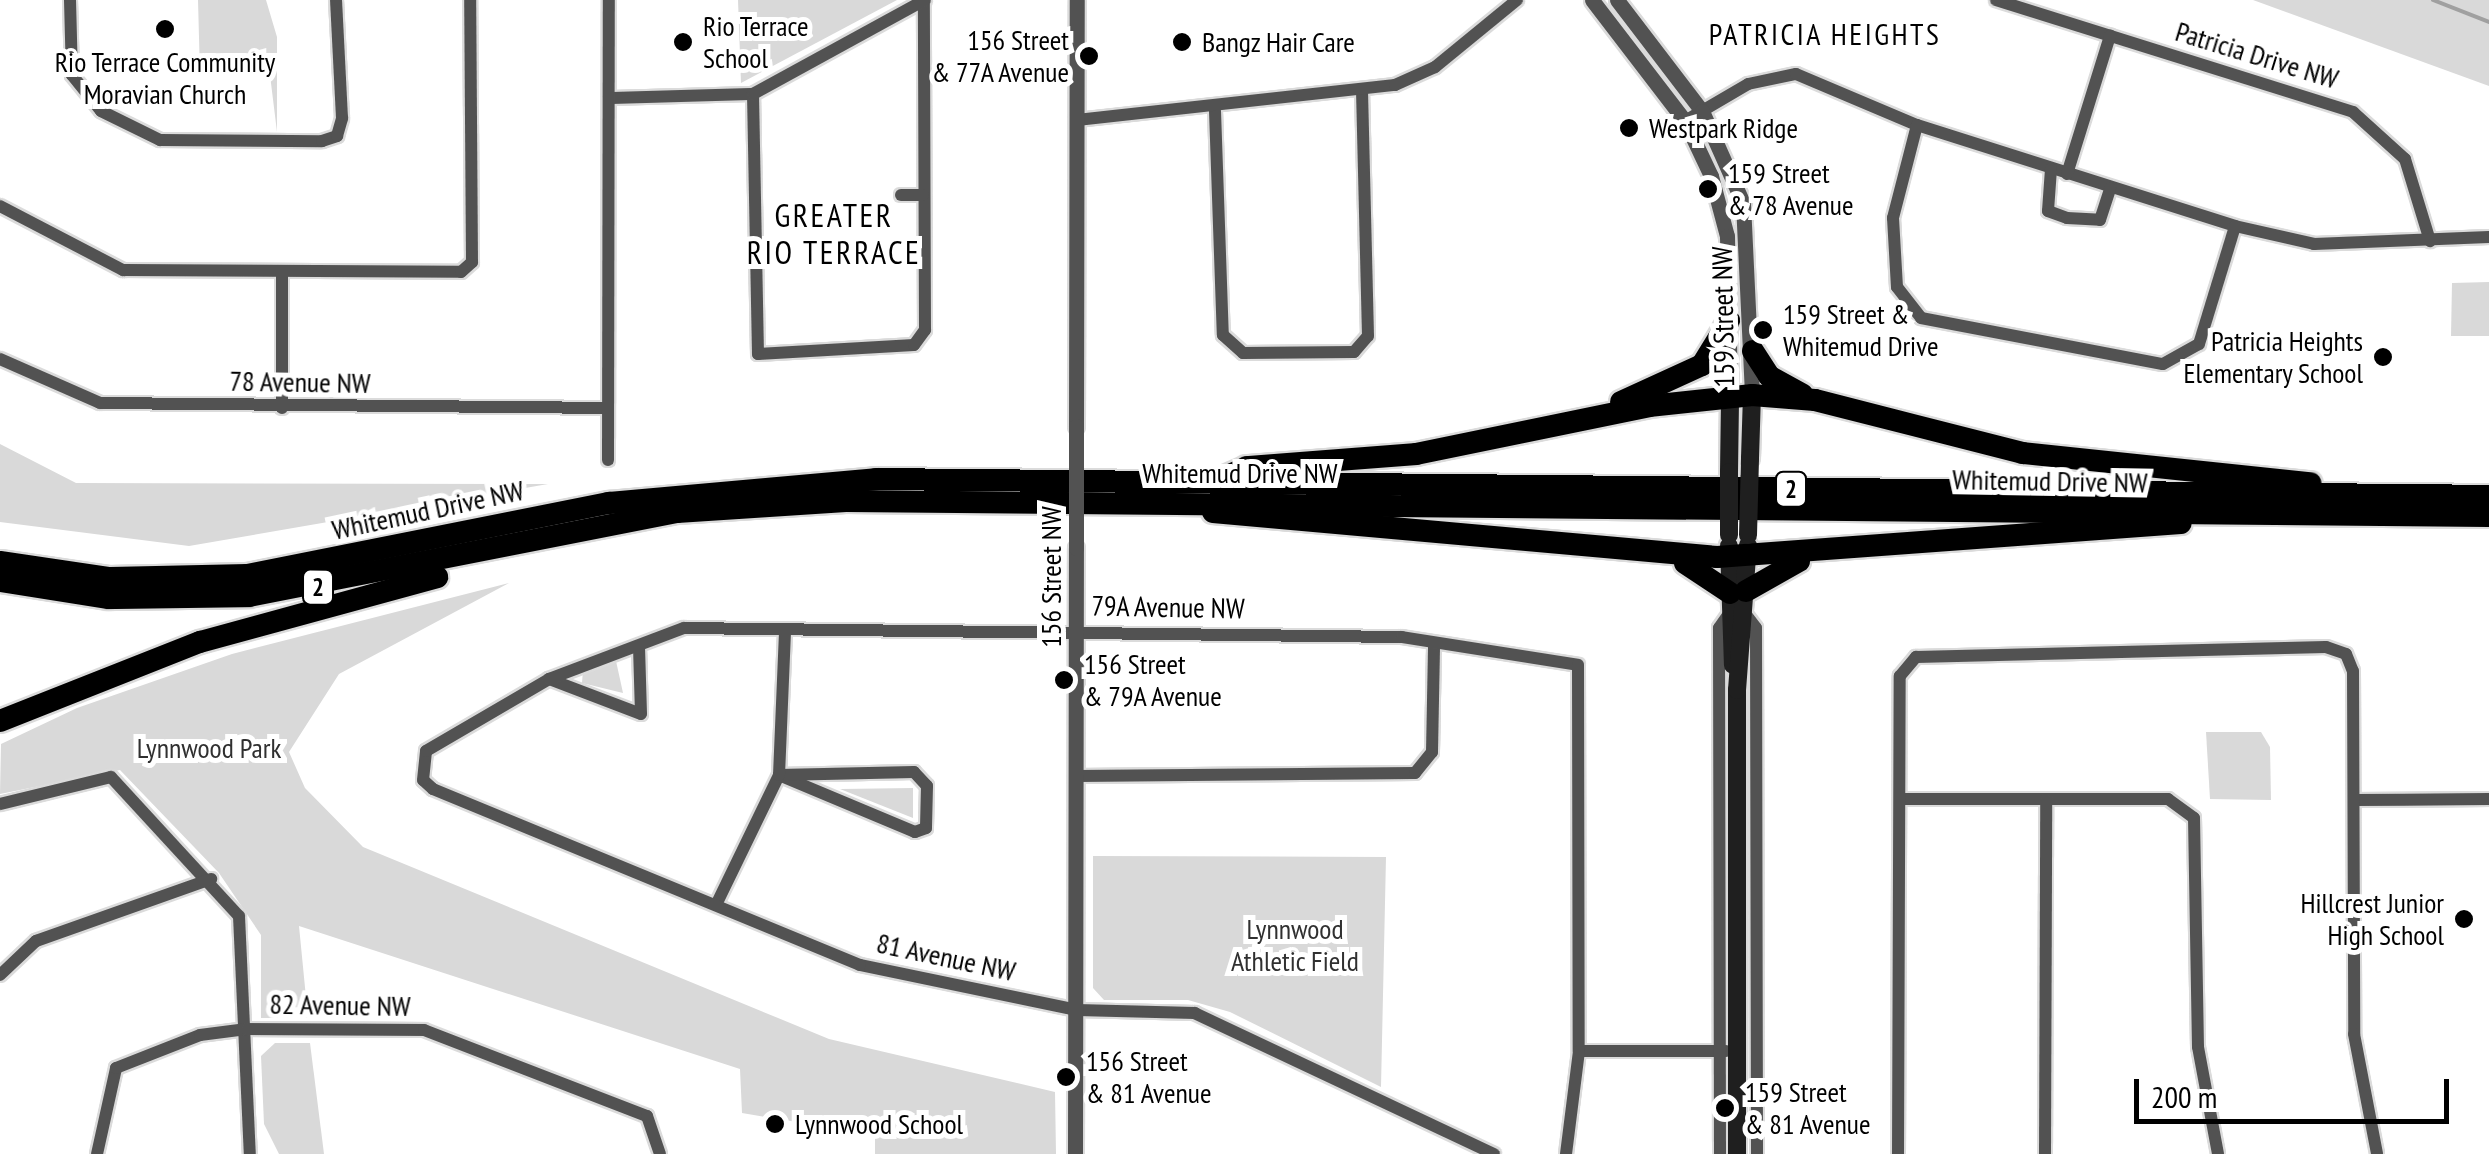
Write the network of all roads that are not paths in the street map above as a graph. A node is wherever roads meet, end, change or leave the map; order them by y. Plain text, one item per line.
1 (70, 0) edge
2 (336, 0) edge
3 (470, 0) edge
4 (609, 0) edge
5 (925, 0) edge
6 (1077, 0) edge
7 (1517, 0) edge
8 (1592, 0) edge
9 (1617, 0) edge
10 (1996, 0) edge
11 (2110, 36) junction
12 (1362, 92) junction
13 (754, 94) junction
14 (608, 98) junction
15 (1215, 111) junction
16 (1702, 111) junction
17 (1077, 120) junction
18 (1686, 120) junction
19 (1918, 124) junction
20 (2051, 169) junction
21 (2067, 174) junction
22 (2110, 188) junction
23 (901, 195) dead end
24 (923, 195) junction
25 (0, 206) edge
26 (2235, 226) junction
27 (2489, 237) edge
28 (2430, 241) junction
29 (282, 272) junction
30 (1729, 320) junction
31 (1753, 351) junction
32 (0, 359) edge
33 (1741, 396) junction
34 (1814, 400) junction
35 (282, 408) junction
36 (608, 408) junction
37 (1517, 436) junction
38 (608, 460) dead end
39 (1215, 482) junction
40 (2367, 495) junction
41 (2489, 496) edge
42 (1192, 502) junction
43 (2234, 513) junction
44 (2489, 516) edge
45 (632, 520) junction
46 (1738, 546) junction
47 (1837, 554) junction
48 (1663, 555) junction
49 (0, 562) edge
50 (0, 581) edge
51 (1738, 602) junction
52 (1075, 630) junction
53 (785, 631) junction
54 (1434, 644) junction
55 (639, 647) junction
56 (549, 678) junction
57 (0, 721) edge
58 (426, 752) joint
59 (779, 775) junction
60 (1076, 776) junction
61 (1900, 799) junction
62 (2489, 799) edge
63 (2046, 800) junction
64 (2354, 800) junction
65 (0, 804) edge
66 (211, 879) junction
67 (716, 905) junction
68 (0, 976) edge
69 (1077, 1010) junction
70 (246, 1028) junction
71 (1579, 1051) junction
72 (1728, 1051) junction
73 (660, 1147) edge
74 (1567, 1152) edge
75 (97, 1154) edge
76 (250, 1154) edge
77 (1075, 1154) edge
78 (1494, 1154) edge
79 (1720, 1154) edge
80 (1737, 1154) edge
81 (1757, 1154) edge
82 (1898, 1154) edge
83 (2045, 1154) edge
84 (2218, 1154) edge
85 (2377, 1154) edge

1 - 2 street
3 - 29 street
4 - 14 street
5 - 13 street
5 - 24 street
6 - 17 street, 156 Street NW
7 - 12 street
8 - 18 street, 159 Street NW
9 - 16 street, 159 Street NW
10 - 11 street, Patricia Drive NW
11 - 21 street
11 - 28 street, Patricia Drive NW
12 - 15 street
12 - 15 street
13 - 14 street
13 - 24 street
14 - 36 street
15 - 17 street
16 - 18 street
16 - 19 street
16 - 31 street, 159 Street NW
17 - 52 street, 156 Street NW, bridge
18 - 30 street, 159 Street NW
19 - 20 street
19 - 26 street
20 - 21 street
20 - 22 street
21 - 22 street
22 - 26 street
23 - 24 street
25 - 29 street
26 - 28 street
27 - 28 street
29 - 35 street
30 - 33 street, 159 Street NW
30 - 37 highway
31 - 33 street, 159 Street NW
31 - 34 highway
32 - 35 street, 78 Avenue NW
33 - 34 highway
33 - 37 highway
33 - 46 main road, 159 Street NW, bridge
33 - 46 main road, 159 Street NW, bridge
34 - 40 highway
35 - 36 street, 78 Avenue NW
36 - 38 street
37 - 39 highway
39 - 40 highway, Whitemud Drive NW / 2
39 - 49 highway, Whitemud Drive NW / 2
40 - 41 highway, Whitemud Drive NW / 2
42 - 43 highway, Whitemud Drive NW / 2
42 - 45 highway, Whitemud Drive NW / 2
42 - 48 highway
43 - 44 highway, Whitemud Drive NW / 2
43 - 47 highway
45 - 50 highway, Whitemud Drive NW / 2
45 - 57 highway
46 - 47 highway
46 - 48 highway
46 - 51 main road, 159 Street NW
47 - 51 highway
48 - 51 highway
51 - 72 main road, 159 Street NW
51 - 72 street, 159 Street NW
51 - 81 street, 159 Street NW
52 - 53 street, 79A Avenue NW
52 - 54 street, 79A Avenue NW
52 - 60 street, 156 Street NW
53 - 55 street, 79A Avenue NW
53 - 59 street
54 - 60 street
54 - 71 street, 79A Avenue NW
55 - 56 street, 79A Avenue NW
55 - 56 street
56 - 58 street, 79A Avenue NW
58 - 67 street, 81 Avenue NW
59 - 59 street
59 - 67 street
60 - 69 street, 156 Street NW
61 - 63 street
61 - 64 street
61 - 82 street
62 - 64 street
63 - 83 street
63 - 84 street
64 - 85 street
65 - 66 street
66 - 68 street
66 - 70 street
67 - 69 street, 81 Avenue NW
69 - 77 street, 156 Street NW
69 - 78 street, 81 Avenue NW
70 - 73 street, 82 Avenue NW
70 - 75 street, 82 Avenue NW
70 - 76 street
71 - 72 street
71 - 74 street
72 - 79 street, 159 Street NW
72 - 80 main road, 159 Street NW

